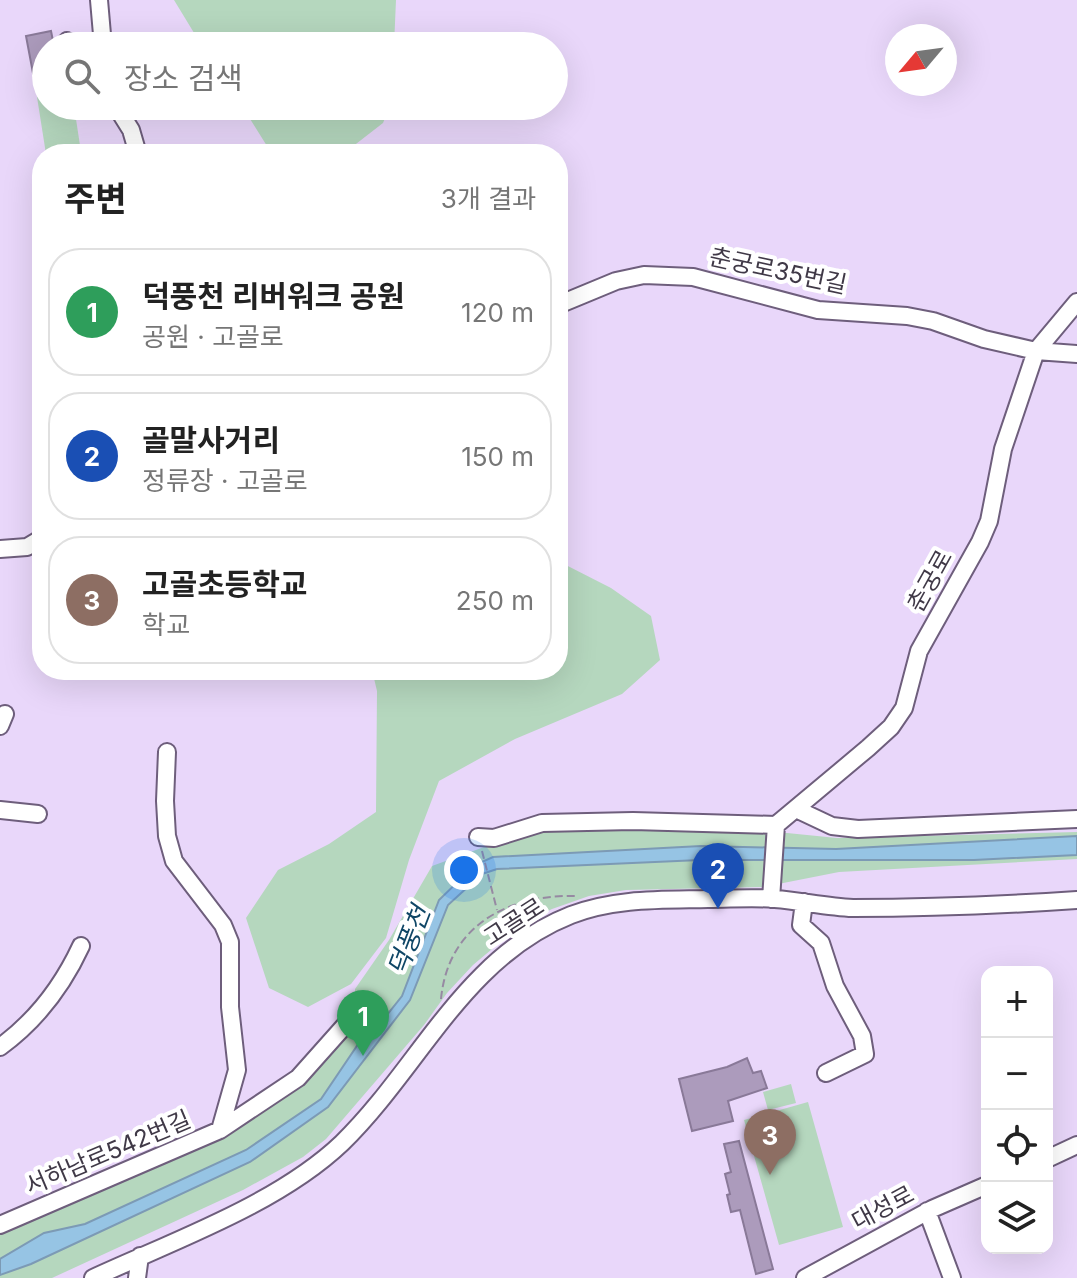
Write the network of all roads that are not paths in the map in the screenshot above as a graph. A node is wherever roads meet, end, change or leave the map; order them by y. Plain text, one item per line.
1 (99, 0) edge
2 (102, 32) edge
3 (125, 120) edge
4 (135, 144) edge
5 (568, 301) edge
6 (1077, 302) edge
7 (1036, 351) junction
8 (1077, 354) edge
9 (32, 544) edge
10 (0, 549) edge
11 (167, 752) dead end
12 (796, 809) junction
13 (0, 810) edge
14 (38, 814) dead end
15 (1077, 819) edge
16 (776, 825) junction
17 (478, 837) road end
18 (771, 899) junction
19 (1077, 900) edge
20 (804, 902) junction
21 (81, 946) dead end
22 (347, 1023) dead end
23 (0, 1047) edge
24 (826, 1073) dead end
25 (220, 1130) junction
26 (1077, 1145) edge
27 (1053, 1156) edge
28 (981, 1188) edge
29 (927, 1211) junction
30 (0, 1225) edge
31 (140, 1256) junction
32 (110, 1270) junction
33 (93, 1278) edge
34 (126, 1278) edge
35 (137, 1278) edge
36 (805, 1278) edge
37 (952, 1278) edge

1 - 2 street
3 - 4 street
5 - 7 street, 춘궁로35번길
6 - 7 street
7 - 8 street
7 - 12 street, 춘궁로
9 - 10 street
11 - 25 street, 서하남로542번길
12 - 15 street
12 - 16 street, 춘궁로
13 - 14 street
16 - 17 street
16 - 18 street
18 - 20 street, 고골로
18 - 31 street, 고골로
19 - 20 street, 고골로
20 - 24 street
21 - 23 street
22 - 25 street
25 - 30 street, 서하남로542번길
26 - 27 street
28 - 29 street, 대성로
29 - 36 street, 대성로
29 - 37 street
31 - 32 street, 고골로
31 - 35 street
32 - 33 street, 고골로
32 - 34 street

